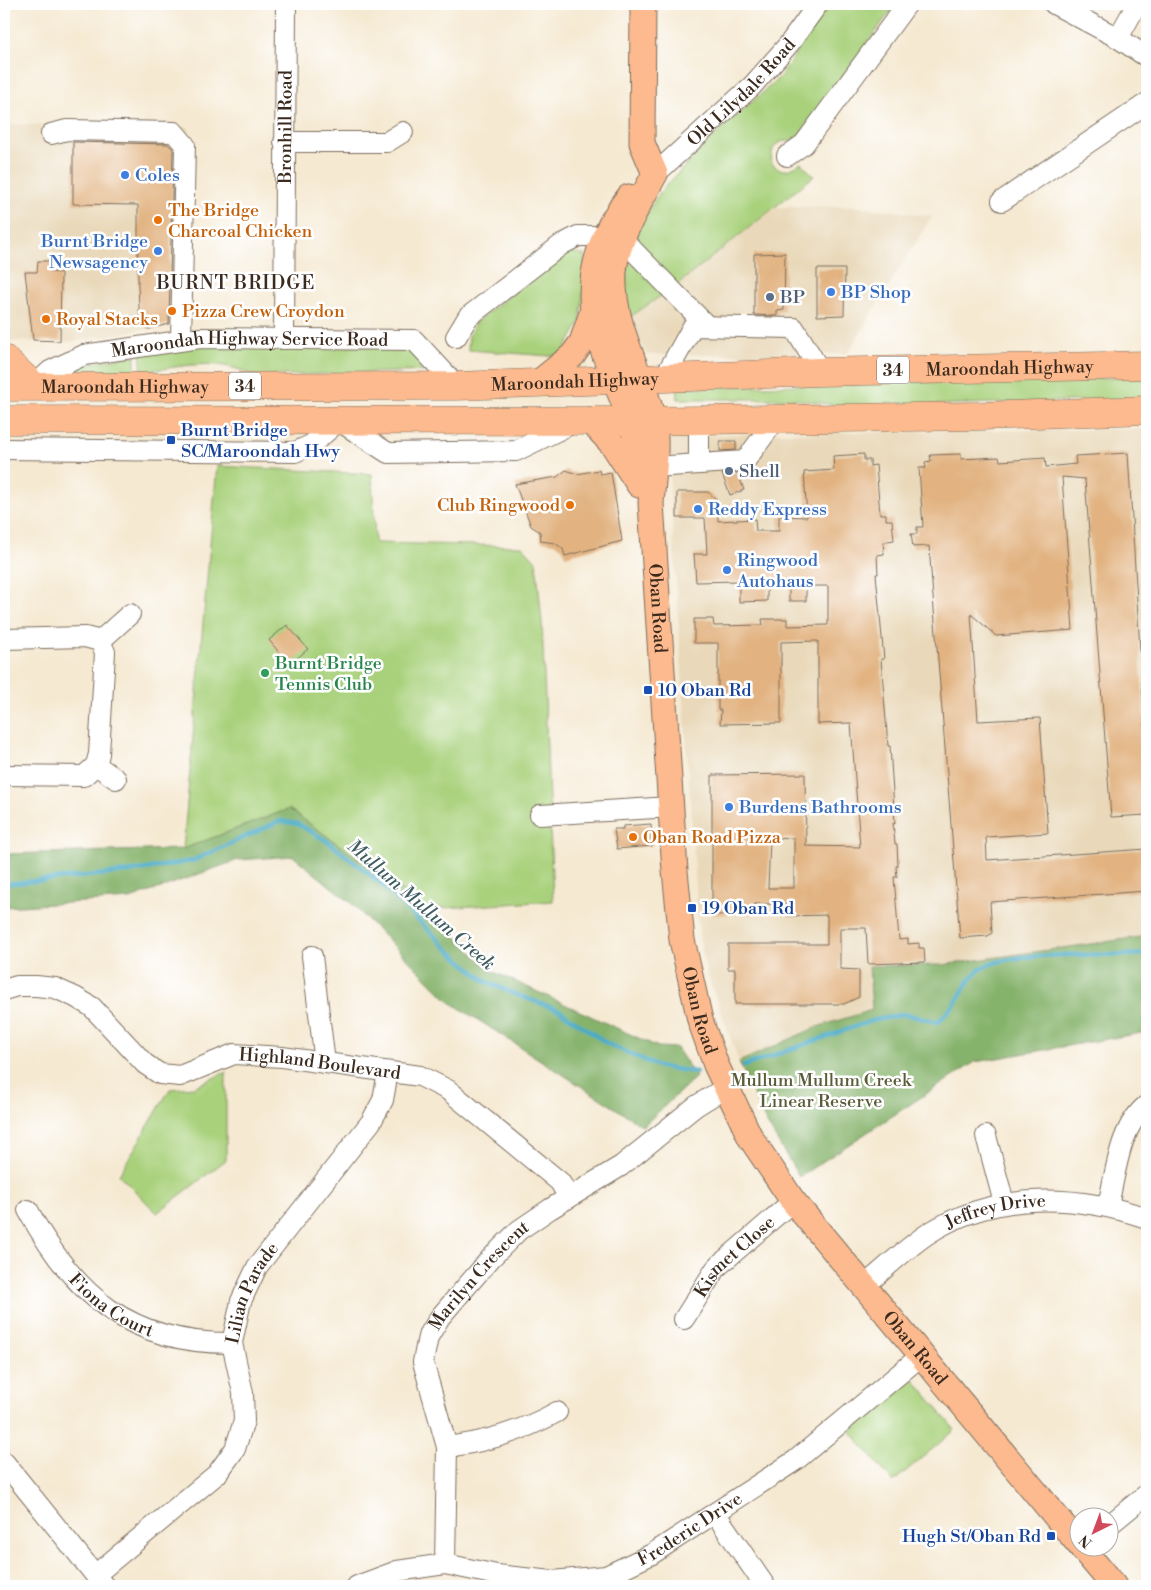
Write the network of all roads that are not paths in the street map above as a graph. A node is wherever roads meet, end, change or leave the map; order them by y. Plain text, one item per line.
1 (286, 4) edge
2 (643, 4) edge
3 (818, 4) edge
4 (907, 4) edge
5 (1054, 4) edge
6 (1137, 4) edge
7 (1118, 38) junction
8 (1147, 58) edge
9 (1147, 104) edge
10 (403, 132) dead end
11 (51, 134) dead end
12 (284, 142) junction
13 (787, 156) dead end
14 (655, 174) junction
15 (1002, 201) dead end
16 (613, 238) junction
17 (593, 310) junction
18 (707, 326) junction
19 (456, 337) dead end
20 (284, 339) junction
21 (182, 340) junction
22 (4, 359) edge
23 (1147, 365) edge
24 (821, 372) junction
25 (639, 379) junction
26 (538, 383) junction
27 (34, 386) junction
28 (457, 386) junction
29 (4, 387) edge
30 (1147, 410) edge
31 (776, 419) junction
32 (4, 420) edge
33 (584, 420) junction
34 (699, 420) junction
35 (76, 421) junction
36 (339, 421) junction
37 (642, 421) junction
38 (4, 449) edge
39 (74, 449) junction
40 (699, 464) junction
41 (654, 467) junction
42 (651, 503) junction
43 (130, 614) dead end
44 (4, 640) edge
45 (100, 642) junction
46 (96, 765) junction
47 (4, 775) edge
48 (116, 779) dead end
49 (670, 807) junction
50 (540, 815) dead end
51 (312, 956) dead end
52 (4, 990) edge
53 (325, 1063) junction
54 (388, 1072) junction
55 (725, 1088) junction
56 (1147, 1105) edge
57 (986, 1136) dead end
58 (569, 1198) junction
59 (794, 1201) junction
60 (1004, 1203) junction
61 (1108, 1205) junction
62 (28, 1210) dead end
63 (1147, 1218) edge
64 (864, 1286) junction
65 (684, 1319) dead end
66 (232, 1343) junction
67 (922, 1354) junction
68 (557, 1412) dead end
69 (447, 1447) junction
70 (5, 1467) edge
71 (1147, 1494) edge
72 (715, 1513) junction
73 (1118, 1518) edge
74 (1068, 1531) edge
75 (1090, 1558) edge
76 (445, 1564) junction
77 (100, 1580) edge
78 (496, 1581) edge
79 (607, 1581) edge
80 (357, 1586) edge
81 (765, 1586) edge
82 (1114, 1586) edge

1 - 12 street, Bronhill Road
2 - 14 main road
3 - 14 street, Old Lilydale Road
4 - 13 street
5 - 7 street
6 - 7 street
7 - 8 street
9 - 15 street
10 - 12 street
11 - 21 street
12 - 20 street, Bronhill Road
14 - 16 main road, Old Lilydale Road
16 - 17 main road, Old Lilydale Road
16 - 18 street
16 - 19 street
16 - 25 main road, Old Lilydale Road
17 - 25 main road, Old Lilydale Road
17 - 26 main road
18 - 24 street
18 - 25 street
20 - 21 street, Maroondah Highway Service Road
20 - 28 street, Maroondah Highway Service Road
21 - 27 street, Maroondah Highway Service Road
22 - 27 highway
23 - 24 highway, Maroondah Highway / 34
24 - 25 highway, Maroondah Highway / 34
25 - 26 highway, Maroondah Highway / 34
25 - 37 main road, Oban Road
26 - 28 highway, Maroondah Highway / 34
27 - 28 highway, Maroondah Highway / 34
27 - 29 highway, Maroondah Highway / 34
30 - 31 highway, Maroondah Highway / 34
31 - 34 highway, Maroondah Highway / 34
31 - 40 street
32 - 35 highway, Maroondah Highway / 34
33 - 36 highway, Maroondah Highway / 34
33 - 37 highway, Maroondah Highway / 34
33 - 42 main road
34 - 37 highway, Maroondah Highway / 34
34 - 40 street
35 - 36 highway, Maroondah Highway / 34
35 - 39 street
36 - 39 street
37 - 41 main road, Oban Road
37 - 42 main road, Oban Road
38 - 39 street
40 - 41 street
41 - 42 main road, Oban Road
42 - 49 main road, Oban Road
43 - 45 street
44 - 45 street
45 - 46 street
46 - 47 street
46 - 48 street
49 - 50 street
49 - 55 main road, Oban Road
51 - 53 street
52 - 53 street, Highland Boulevard
53 - 54 street, Highland Boulevard
54 - 58 street, Highland Boulevard
54 - 66 street, Lilian Parade
55 - 58 street, Marilyn Crescent
55 - 59 main road, Oban Road
56 - 61 street
57 - 60 street
58 - 69 street, Marilyn Crescent
59 - 64 main road, Oban Road
59 - 65 street, Kismet Close
60 - 61 street, Jeffrey Drive
60 - 64 street, Jeffrey Drive
61 - 63 street, Jeffrey Drive
62 - 66 street, Fiona Court
64 - 67 main road, Oban Road
66 - 77 street, Lilian Parade
67 - 72 street, Frederic Drive
67 - 74 main road, Oban Road
68 - 69 street
69 - 76 street, Marilyn Crescent
70 - 77 street
71 - 73 street
72 - 79 street, Frederic Drive
72 - 81 street
75 - 82 main road
76 - 78 street, Frederic Drive
76 - 80 street, Frederic Drive
78 - 79 street, Frederic Drive

